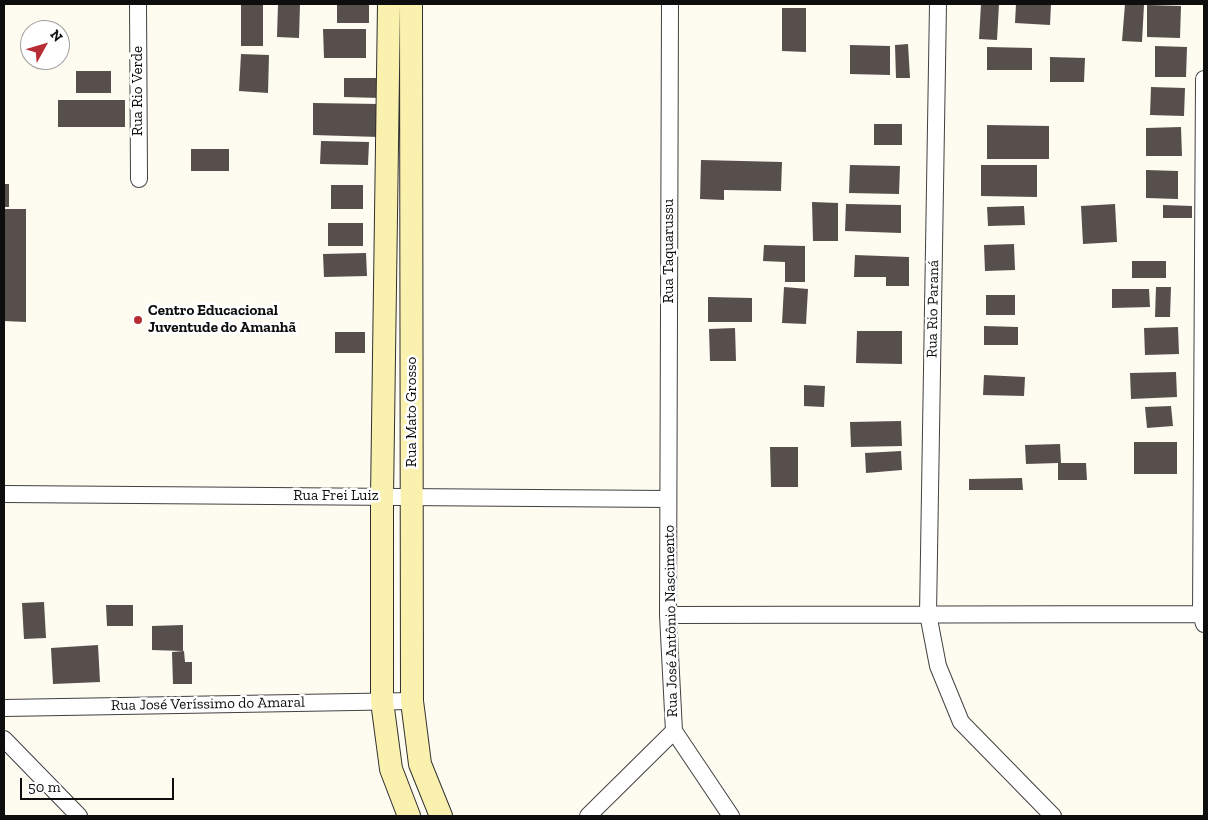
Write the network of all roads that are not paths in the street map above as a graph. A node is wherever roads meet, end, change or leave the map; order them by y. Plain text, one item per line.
1 (138, 4) edge
2 (389, 4) edge
3 (411, 4) edge
4 (670, 4) edge
5 (938, 4) edge
6 (1204, 79) edge
7 (139, 179) dead end
8 (4, 494) edge
9 (382, 497) junction
10 (412, 497) junction
11 (668, 499) junction
12 (928, 614) junction
13 (668, 615) junction
14 (1203, 617) edge
15 (382, 701) junction
16 (412, 701) junction
17 (4, 708) edge
18 (674, 731) junction
19 (4, 739) edge
20 (79, 816) edge
21 (409, 816) edge
22 (442, 816) edge
23 (588, 816) edge
24 (731, 816) edge
25 (1053, 816) edge

1 - 7 street, Rua Rio Verde
2 - 9 street, Rua Mato Grosso
3 - 10 street, Rua Mato Grosso
4 - 11 street, Rua Taquarussu
5 - 12 street, Rua Rio Paraná
6 - 14 street
8 - 9 street, Rua Frei Luiz
9 - 10 street, Rua Frei Luiz
9 - 15 street, Rua Mato Grosso
10 - 11 street, Rua Frei Luiz
10 - 16 street, Rua Mato Grosso
11 - 13 street, Rua José Antônio Nascimento
12 - 13 street
12 - 14 street
12 - 25 street, Rua Rio Paraná
13 - 18 street, Rua José Antônio Nascimento
15 - 16 street, Rua José Veríssimo do Amaral
15 - 17 street, Rua José Veríssimo do Amaral
15 - 21 street, Rua Mato Grosso
16 - 22 street, Rua Mato Grosso
18 - 23 street
18 - 24 street, Rua José Antônio Nascimento
19 - 20 street

